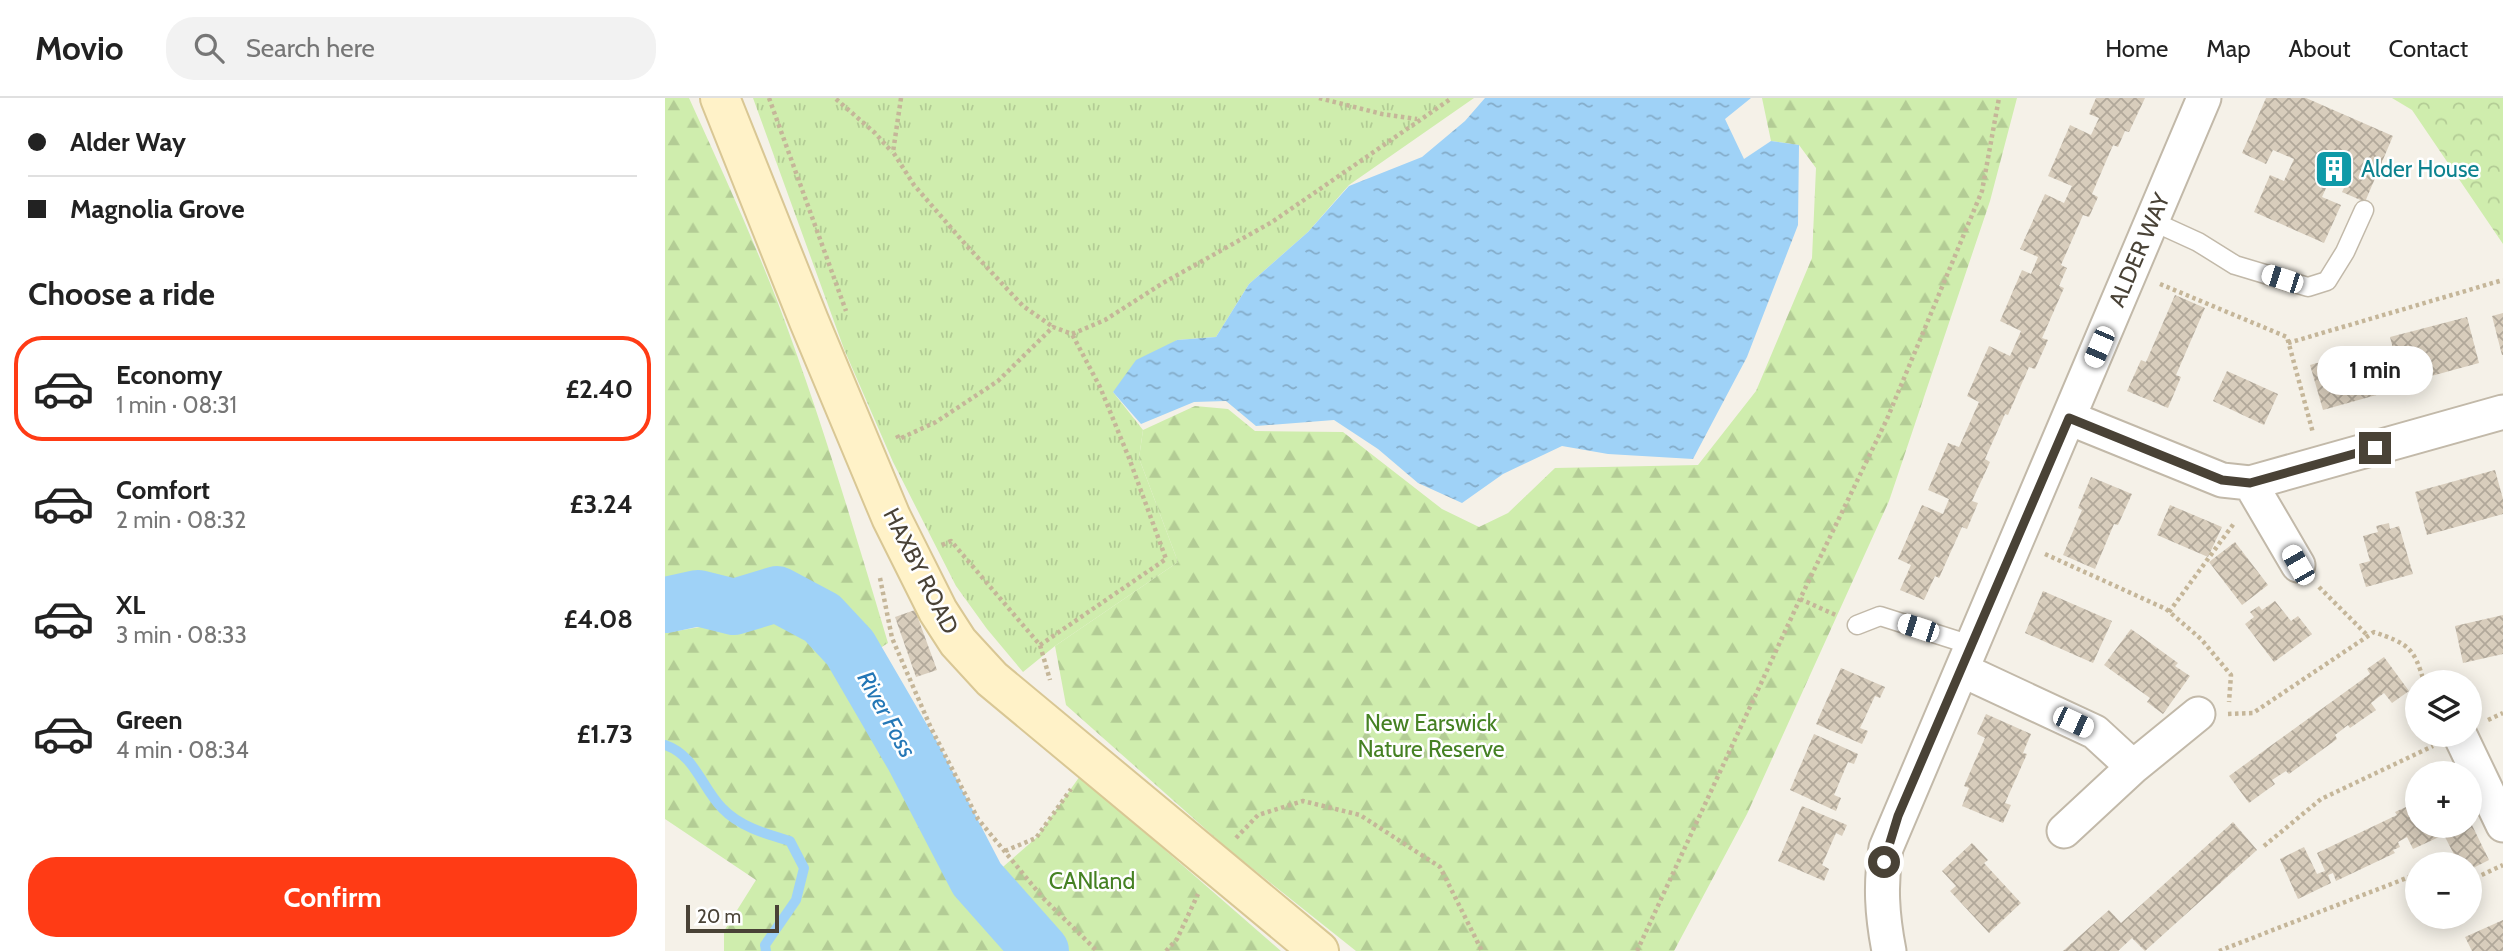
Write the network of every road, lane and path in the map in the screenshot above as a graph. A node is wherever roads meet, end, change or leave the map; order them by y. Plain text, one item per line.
1 (720, 98) edge
2 (769, 98) edge
3 (835, 98) edge
4 (901, 98) edge
5 (1319, 98) edge
6 (1452, 98) edge
7 (1999, 98) edge
8 (2204, 98) edge
9 (1419, 119) junction
10 (893, 152) junction
11 (2364, 210) dead end
12 (2152, 221) junction
13 (2131, 271) junction
14 (2503, 280) edge
15 (846, 312) dead end
16 (1053, 327) junction
17 (1072, 334) junction
18 (2288, 343) junction
19 (2503, 412) edge
20 (2069, 418) junction
21 (893, 430) dead end
22 (2321, 463) junction
23 (2255, 490) junction
24 (2015, 540) junction
25 (895, 564) junction
26 (2298, 565) joint
27 (1800, 599) junction
28 (2169, 612) junction
29 (1857, 625) joint
30 (2368, 636) junction
31 (1040, 645) junction
32 (1966, 658) junction
33 (2420, 670) edge
34 (2213, 714) junction
35 (1045, 722) junction
36 (2433, 747) edge
37 (2457, 747) edge
38 (1091, 761) junction
39 (2133, 767) junction
40 (2503, 825) edge
41 (2064, 831) dead end
42 (2264, 846) dead end
43 (1005, 851) junction
44 (1213, 862) junction
45 (2503, 865) edge
46 (2482, 875) edge
47 (2405, 879) edge
48 (1097, 951) edge
49 (1166, 951) edge
50 (1319, 951) edge
51 (1482, 951) edge
52 (1637, 951) edge
53 (1889, 951) edge
54 (2219, 951) edge

1 - 25 street, HAXBY ROAD
2 - 15 path
3 - 10 path
4 - 10 path
5 - 9 path
6 - 9 path
7 - 27 path
8 - 12 street, ALDER WAY
9 - 17 path
10 - 16 path
11 - 12 lane
12 - 13 street, ALDER WAY
13 - 18 path
13 - 20 street, ALDER WAY
14 - 18 path
16 - 17 path
16 - 21 path
17 - 31 path
18 - 22 path
19 - 22 street
20 - 23 street
20 - 24 street, ALDER WAY
22 - 23 street
23 - 26 street
23 - 28 path
24 - 28 path
24 - 32 street, ALDER WAY
25 - 31 path
25 - 35 street, HAXBY ROAD
25 - 43 path
26 - 30 path
27 - 29 path
27 - 52 path
28 - 34 path
29 - 32 lane
30 - 33 path
30 - 34 path
31 - 35 path
32 - 39 street
32 - 53 street, ALDER WAY
34 - 39 street
35 - 38 street, HAXBY ROAD
36 - 42 path
37 - 40 street
38 - 43 path
38 - 44 street, HAXBY ROAD
39 - 41 street
43 - 48 path
44 - 49 path
44 - 50 street, HAXBY ROAD
44 - 51 path
45 - 46 path
47 - 54 path

